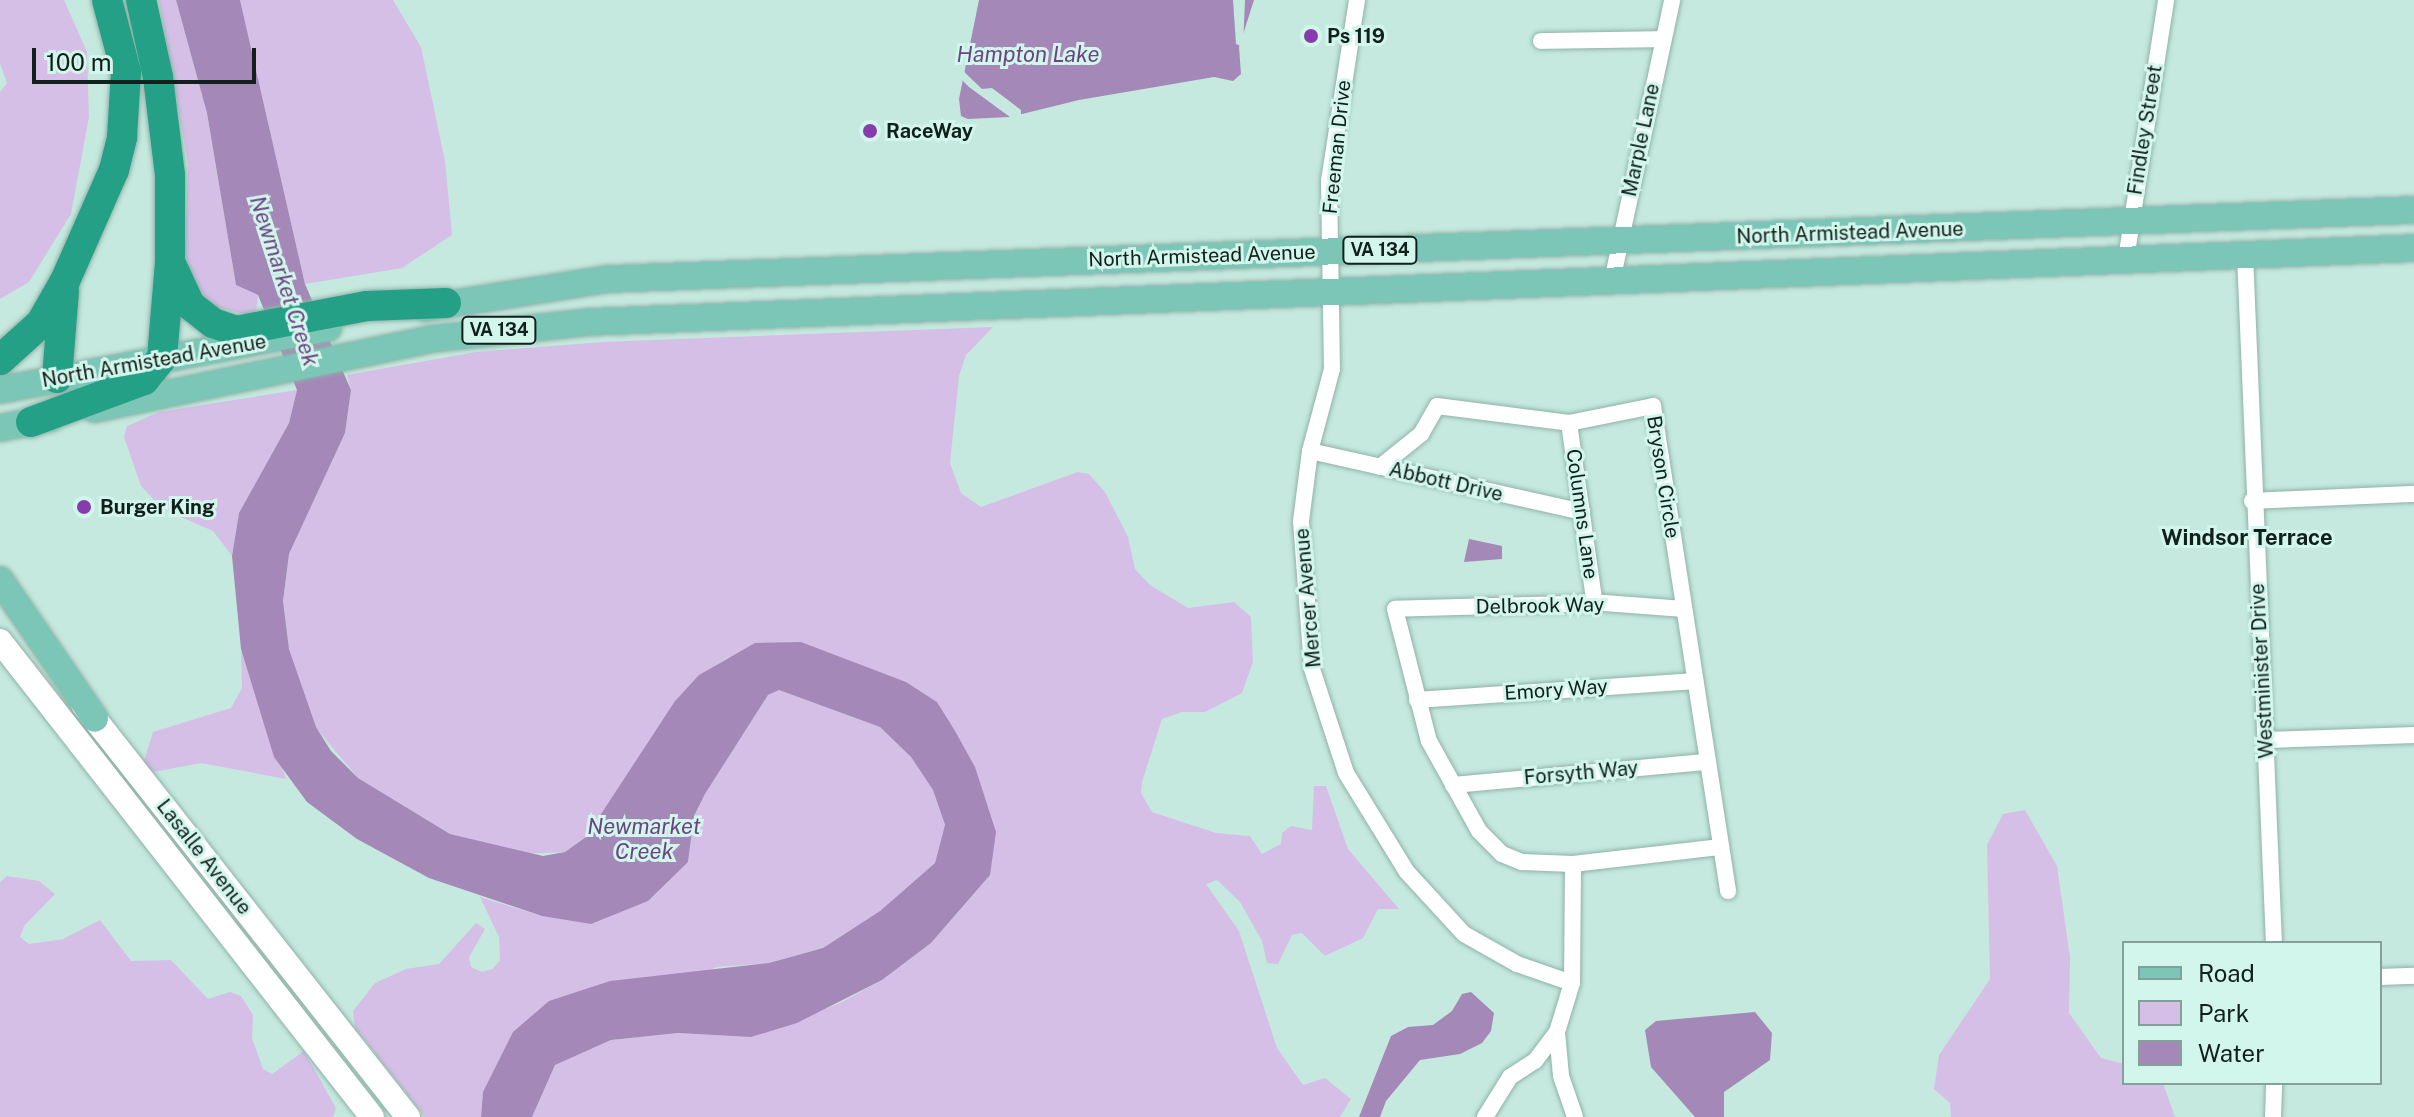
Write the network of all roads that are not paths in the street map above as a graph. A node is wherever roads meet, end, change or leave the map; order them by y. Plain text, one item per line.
1 (107, 0) edge
2 (141, 0) edge
3 (1357, 0) edge
4 (1672, 0) edge
5 (2166, 0) edge
6 (1662, 39) junction
7 (1541, 41) dead end
8 (2414, 210) edge
9 (2130, 221) junction
10 (1619, 242) junction
11 (2414, 248) edge
12 (1329, 251) junction
13 (2245, 255) junction
14 (2126, 259) junction
15 (170, 262) junction
16 (65, 281) junction
17 (1612, 281) junction
18 (1331, 295) junction
19 (446, 303) joint
20 (262, 335) junction
21 (162, 358) junction
22 (0, 360) edge
23 (57, 378) junction
24 (0, 390) edge
25 (31, 422) junction
26 (1569, 423) junction
27 (0, 428) edge
28 (1310, 451) junction
29 (1380, 467) junction
30 (2414, 494) edge
31 (2252, 501) junction
32 (1582, 512) junction
33 (0, 580) edge
34 (0, 597) edge
35 (1595, 605) junction
36 (1684, 609) junction
37 (0, 641) edge
38 (1695, 681) junction
39 (1417, 700) junction
40 (95, 719) junction
41 (2414, 735) edge
42 (2266, 740) junction
43 (1708, 762) junction
44 (1453, 785) junction
45 (1721, 847) junction
46 (1573, 864) junction
47 (1728, 891) dead end
48 (2274, 941) edge
49 (2414, 976) edge
50 (2382, 977) edge
51 (1572, 983) junction
52 (1557, 1032) junction
53 (2274, 1085) edge
54 (372, 1117) edge
55 (408, 1117) edge
56 (1485, 1117) edge
57 (1575, 1117) edge
58 (2273, 1117) edge

1 - 16 highway
2 - 15 highway
3 - 12 street, Freeman Drive
4 - 6 street, Marple Lane
5 - 9 street, Findley Street
6 - 7 street
6 - 10 street, Marple Lane
8 - 9 main road, North Armistead Avenue / VA 134
9 - 10 main road, North Armistead Avenue / VA 134
9 - 14 street, Findley Street
10 - 12 main road, North Armistead Avenue / VA 134
10 - 17 street, Marple Lane
11 - 13 main road, North Armistead Avenue / VA 134
12 - 18 street, Freeman Drive
12 - 19 main road, North Armistead Avenue / VA 134
13 - 14 main road, North Armistead Avenue / VA 134
13 - 31 street, Westminister Drive
14 - 17 main road, North Armistead Avenue / VA 134
15 - 20 highway
15 - 21 highway
16 - 22 highway
16 - 23 highway
17 - 18 main road, North Armistead Avenue / VA 134
18 - 25 main road, North Armistead Avenue / VA 134
18 - 28 street, Mercer Avenue
19 - 20 highway
20 - 21 main road, North Armistead Avenue
21 - 23 main road, North Armistead Avenue
21 - 25 highway
23 - 24 main road, North Armistead Avenue
25 - 27 main road, North Armistead Avenue / VA 134
26 - 29 street, Bryson Circle
26 - 32 street, Columns Lane
26 - 36 street, Bryson Circle
28 - 29 street, Abbott Drive
28 - 51 street, Mercer Avenue
29 - 32 street, Abbott Drive
30 - 31 street
31 - 42 street, Westminister Drive
32 - 35 street, Columns Lane
33 - 40 main road
34 - 40 main road, Lasalle Avenue
35 - 36 street, Delbrook Way
35 - 39 street, Delbrook Way
36 - 38 street, Bryson Circle
37 - 54 main road, Lasalle Avenue
38 - 39 street, Emory Way
38 - 43 street, Bryson Circle
39 - 44 street
40 - 55 main road, Lasalle Avenue
41 - 42 street
42 - 48 street, Westminister Drive
43 - 44 street, Forsyth Way
43 - 45 street, Bryson Circle
44 - 46 street
45 - 46 street
45 - 47 street, Bryson Circle
46 - 51 street
49 - 50 street
51 - 52 street
52 - 56 street
52 - 57 street
53 - 58 street

